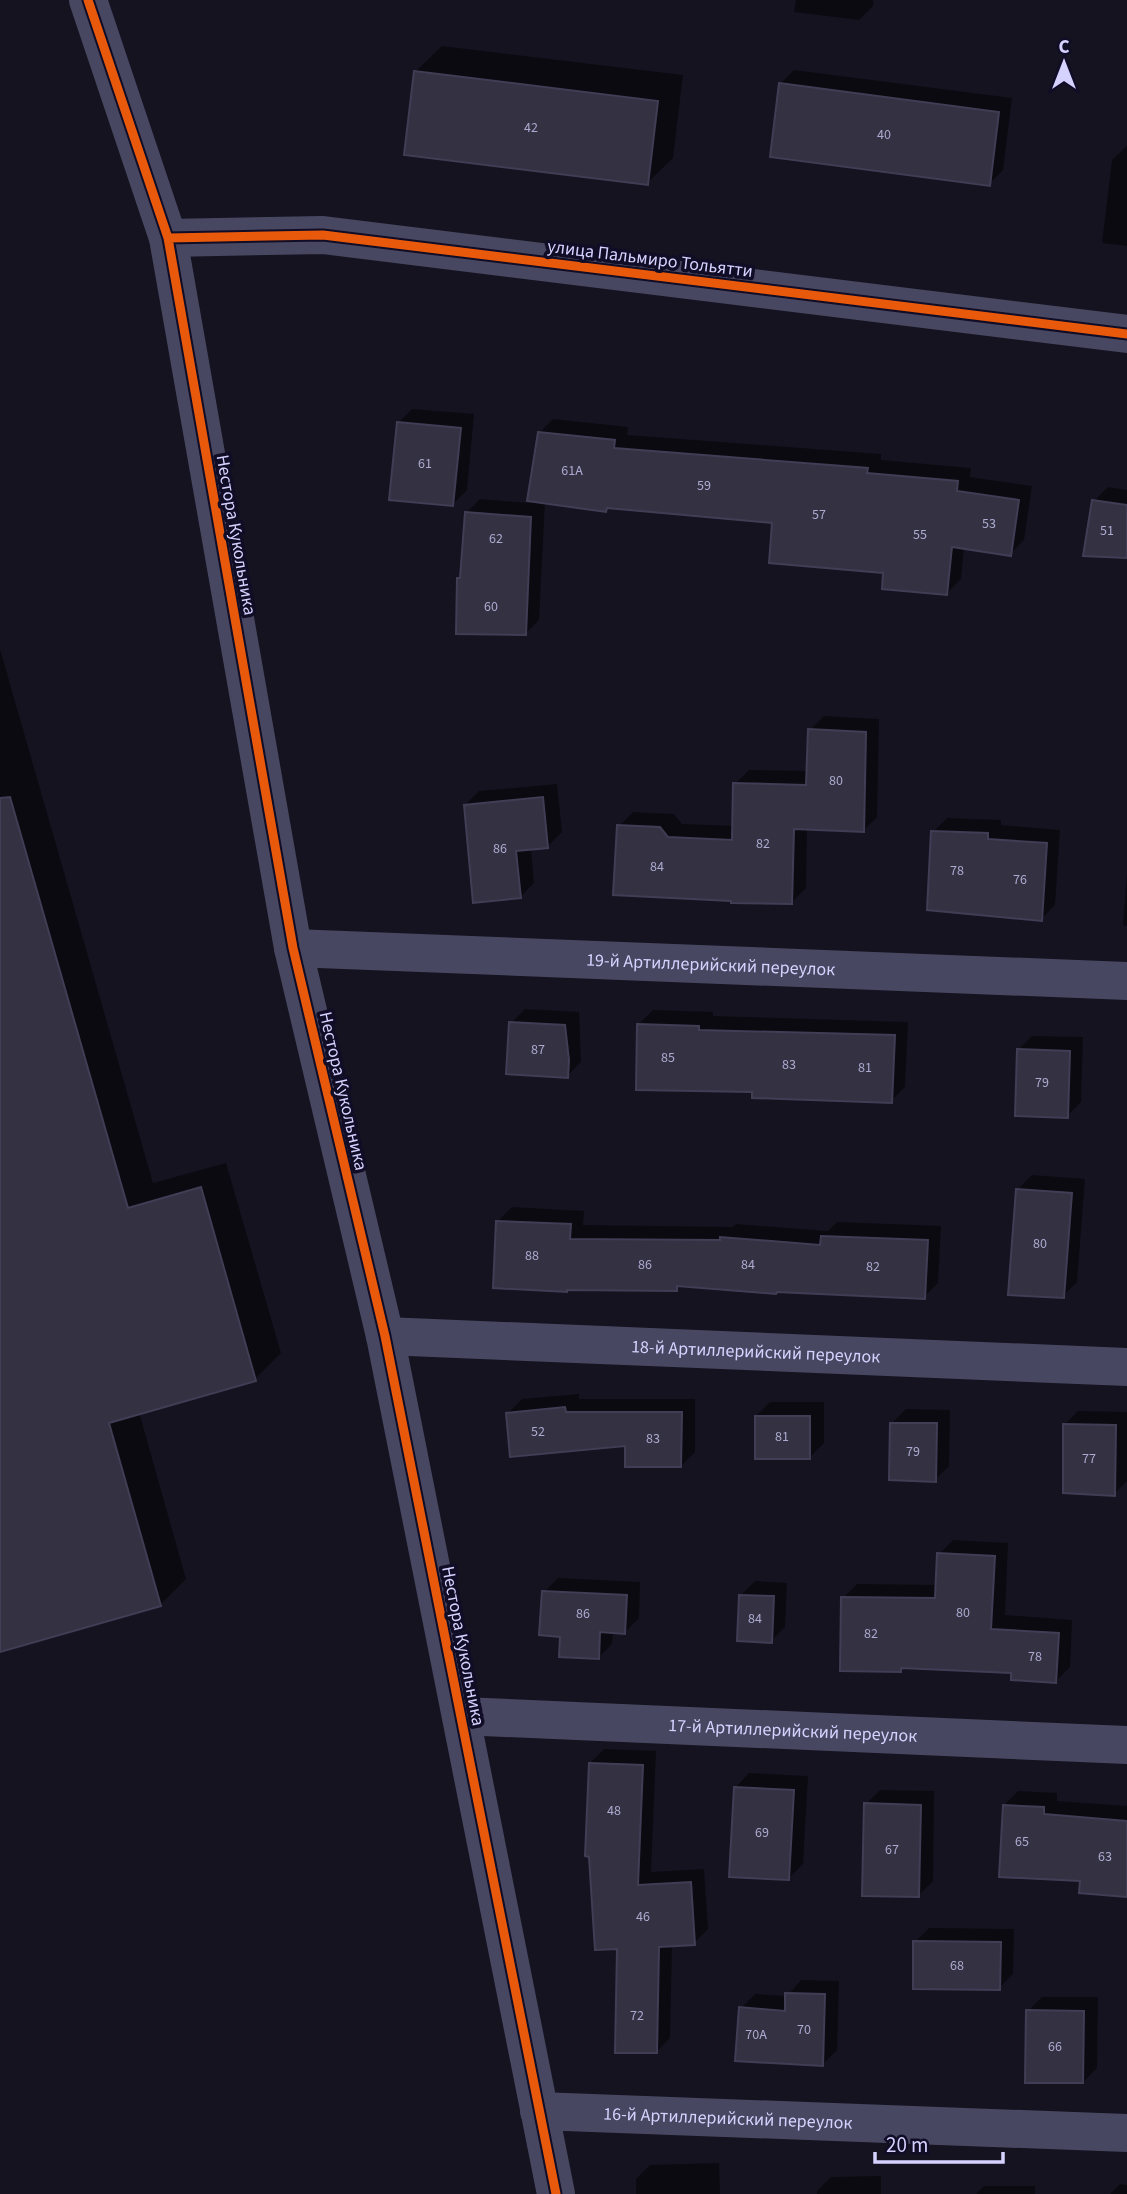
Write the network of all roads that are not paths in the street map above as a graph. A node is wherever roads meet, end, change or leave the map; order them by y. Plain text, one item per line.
1 (88, 0) edge
2 (168, 238) junction
3 (1127, 334) edge
4 (293, 948) junction
5 (1127, 981) edge
6 (385, 1336) junction
7 (1127, 1367) edge
8 (461, 1716) junction
9 (1127, 1745) edge
10 (539, 2111) junction
11 (1127, 2133) edge
12 (556, 2194) edge

1 - 2 street, Нестора Кукольника
2 - 3 street, улица Пальмиро Тольятти
2 - 4 street, Нестора Кукольника
4 - 5 street, 19-й Артиллерийский переулок
4 - 6 street, Нестора Кукольника
6 - 7 street, 18-й Артиллерийский переулок
6 - 8 street, Нестора Кукольника
8 - 9 street, 17-й Артиллерийский переулок
8 - 10 street, Нестора Кукольника
10 - 11 street, 16-й Артиллерийский переулок
10 - 12 street, Нестора Кукольника

